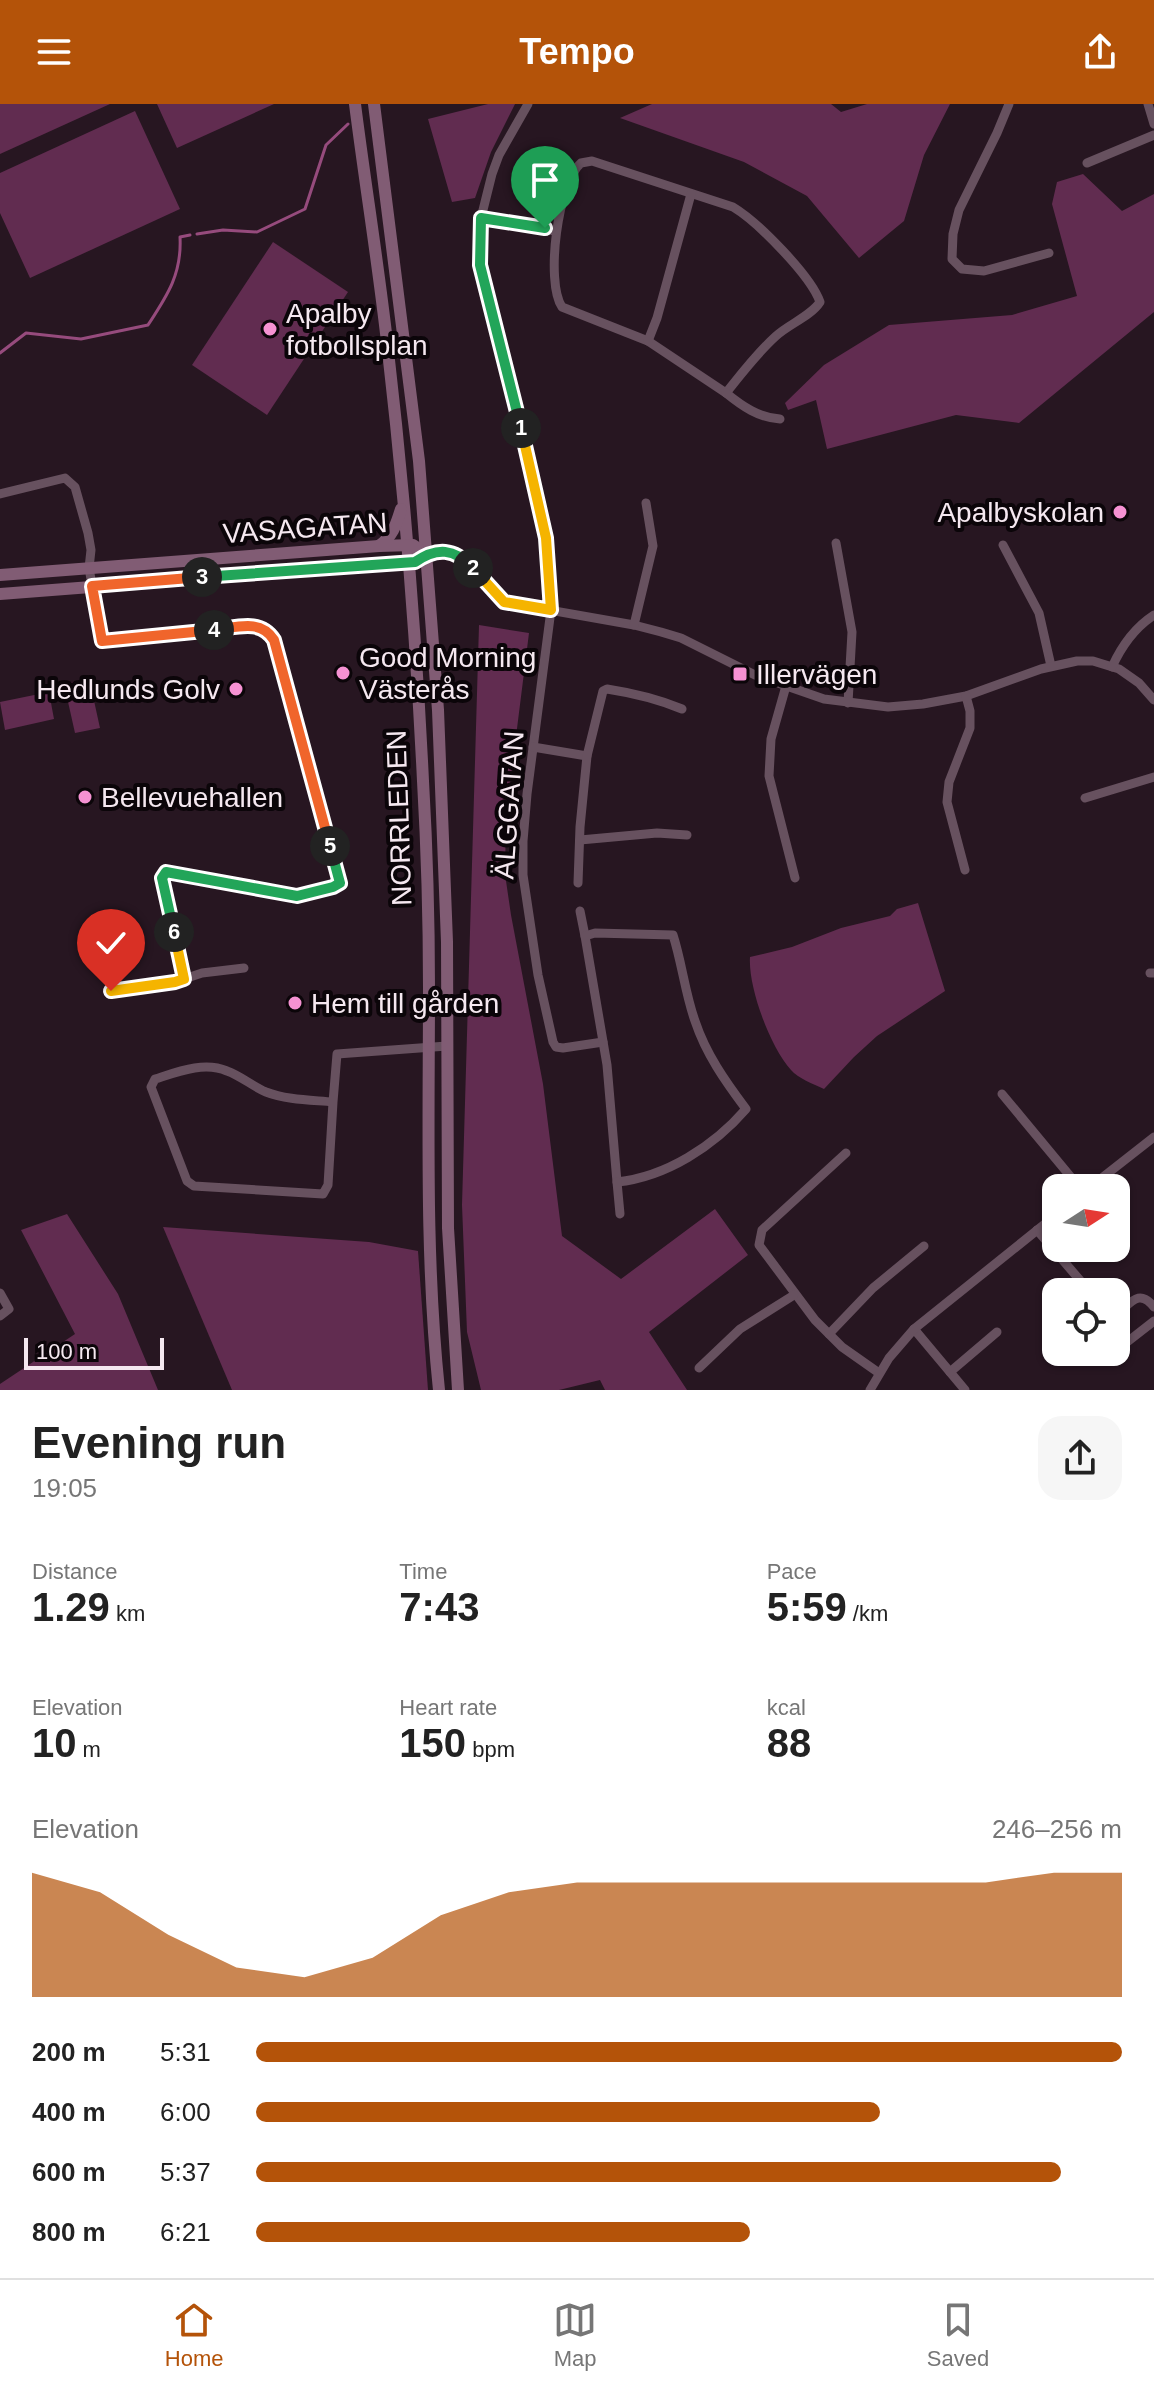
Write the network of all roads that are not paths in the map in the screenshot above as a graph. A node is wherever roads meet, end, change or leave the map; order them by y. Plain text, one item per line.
1 (355, 104) edge
2 (374, 104) edge
3 (528, 104) edge
4 (1009, 104) edge
5 (1148, 104) edge
6 (1154, 124) edge
7 (1154, 135) edge
8 (1087, 163) dead end
9 (691, 194) junction
10 (481, 218) junction
11 (555, 231) junction
12 (1049, 253) dead end
13 (648, 341) junction
14 (726, 393) junction
15 (780, 419) dead end
16 (0, 494) edge
17 (403, 502) junction
18 (646, 503) dead end
19 (836, 543) dead end
20 (407, 545) junction
21 (1003, 545) dead end
22 (379, 546) junction
23 (427, 554) junction
24 (408, 563) junction
25 (379, 565) junction
26 (89, 568) junction
27 (0, 575) edge
28 (409, 581) junction
29 (92, 586) junction
30 (0, 594) edge
31 (551, 610) junction
32 (1154, 615) edge
33 (634, 625) junction
34 (1051, 666) junction
35 (1112, 667) junction
36 (786, 686) junction
37 (966, 696) junction
38 (1154, 700) edge
39 (848, 703) junction
40 (682, 709) dead end
41 (533, 747) junction
42 (587, 756) junction
43 (1154, 777) edge
44 (1085, 798) dead end
45 (687, 835) dead end
46 (580, 840) junction
47 (965, 870) dead end
48 (795, 878) dead end
49 (578, 883) dead end
50 (580, 911) dead end
51 (585, 936) junction
52 (244, 968) dead end
53 (184, 979) junction
54 (111, 991) dead end
55 (603, 1042) junction
56 (447, 1046) junction
57 (429, 1048) junction
58 (1002, 1094) dead end
59 (333, 1102) junction
60 (1154, 1137) edge
61 (846, 1153) dead end
62 (1068, 1174) edge
63 (1107, 1174) edge
64 (617, 1182) junction
65 (620, 1214) dead end
66 (1042, 1226) edge
67 (1037, 1230) junction
68 (924, 1246) dead end
69 (1078, 1278) edge
70 (0, 1293) edge
71 (794, 1295) junction
72 (1130, 1303) edge
73 (1154, 1307) edge
74 (0, 1316) edge
75 (1154, 1321) edge
76 (914, 1329) junction
77 (997, 1332) dead end
78 (829, 1334) junction
79 (1130, 1340) edge
80 (699, 1368) dead end
81 (950, 1372) junction
82 (879, 1373) junction
83 (439, 1390) edge
84 (458, 1390) edge
85 (870, 1390) edge
86 (965, 1390) edge

1 - 17 main road, NORRLEDEN
2 - 23 main road, NORRLEDEN
3 - 10 street, ÄLGGATAN
4 - 12 street
5 - 6 street
7 - 8 street
9 - 11 street
9 - 13 street
9 - 14 street
10 - 11 street
10 - 31 street, ÄLGGATAN
11 - 13 street
13 - 14 street
14 - 15 street
16 - 26 street
17 - 20 main road, NORRLEDEN
17 - 22 main road
18 - 33 street
19 - 39 street
20 - 22 main road, VASAGATAN
20 - 23 main road, VASAGATAN
20 - 24 main road, NORRLEDEN
21 - 34 street
22 - 26 main road, VASAGATAN
23 - 24 main road, VASAGATAN
23 - 31 street
23 - 56 main road, NORRLEDEN
24 - 25 main road, VASAGATAN
24 - 28 main road, NORRLEDEN
25 - 28 main road
25 - 29 main road, VASAGATAN
26 - 27 main road, VASAGATAN
26 - 29 street
28 - 57 main road, NORRLEDEN
29 - 30 main road, VASAGATAN
29 - 53 street
31 - 33 street
31 - 41 street, ÄLGGATAN
32 - 35 street
33 - 36 street
34 - 35 street
34 - 37 street
35 - 38 street
36 - 39 street
36 - 48 street
37 - 39 street
37 - 47 street
40 - 42 street
41 - 42 street
41 - 55 street, ÄLGGATAN
42 - 46 street
43 - 44 street
45 - 46 street
46 - 49 street
50 - 51 street
51 - 55 street
51 - 64 street
52 - 53 street
53 - 54 street
55 - 64 street
56 - 57 street
56 - 84 main road, NORRLEDEN
57 - 59 street
57 - 83 main road, NORRLEDEN
58 - 62 street
59 - 59 street
60 - 63 street
61 - 71 street
64 - 65 street
66 - 67 street
67 - 69 street
67 - 76 street
68 - 78 street
70 - 74 street
71 - 78 street
71 - 80 street
72 - 73 street
75 - 79 street
76 - 81 street
76 - 82 street
77 - 81 street
78 - 82 street
81 - 86 street
82 - 85 street

